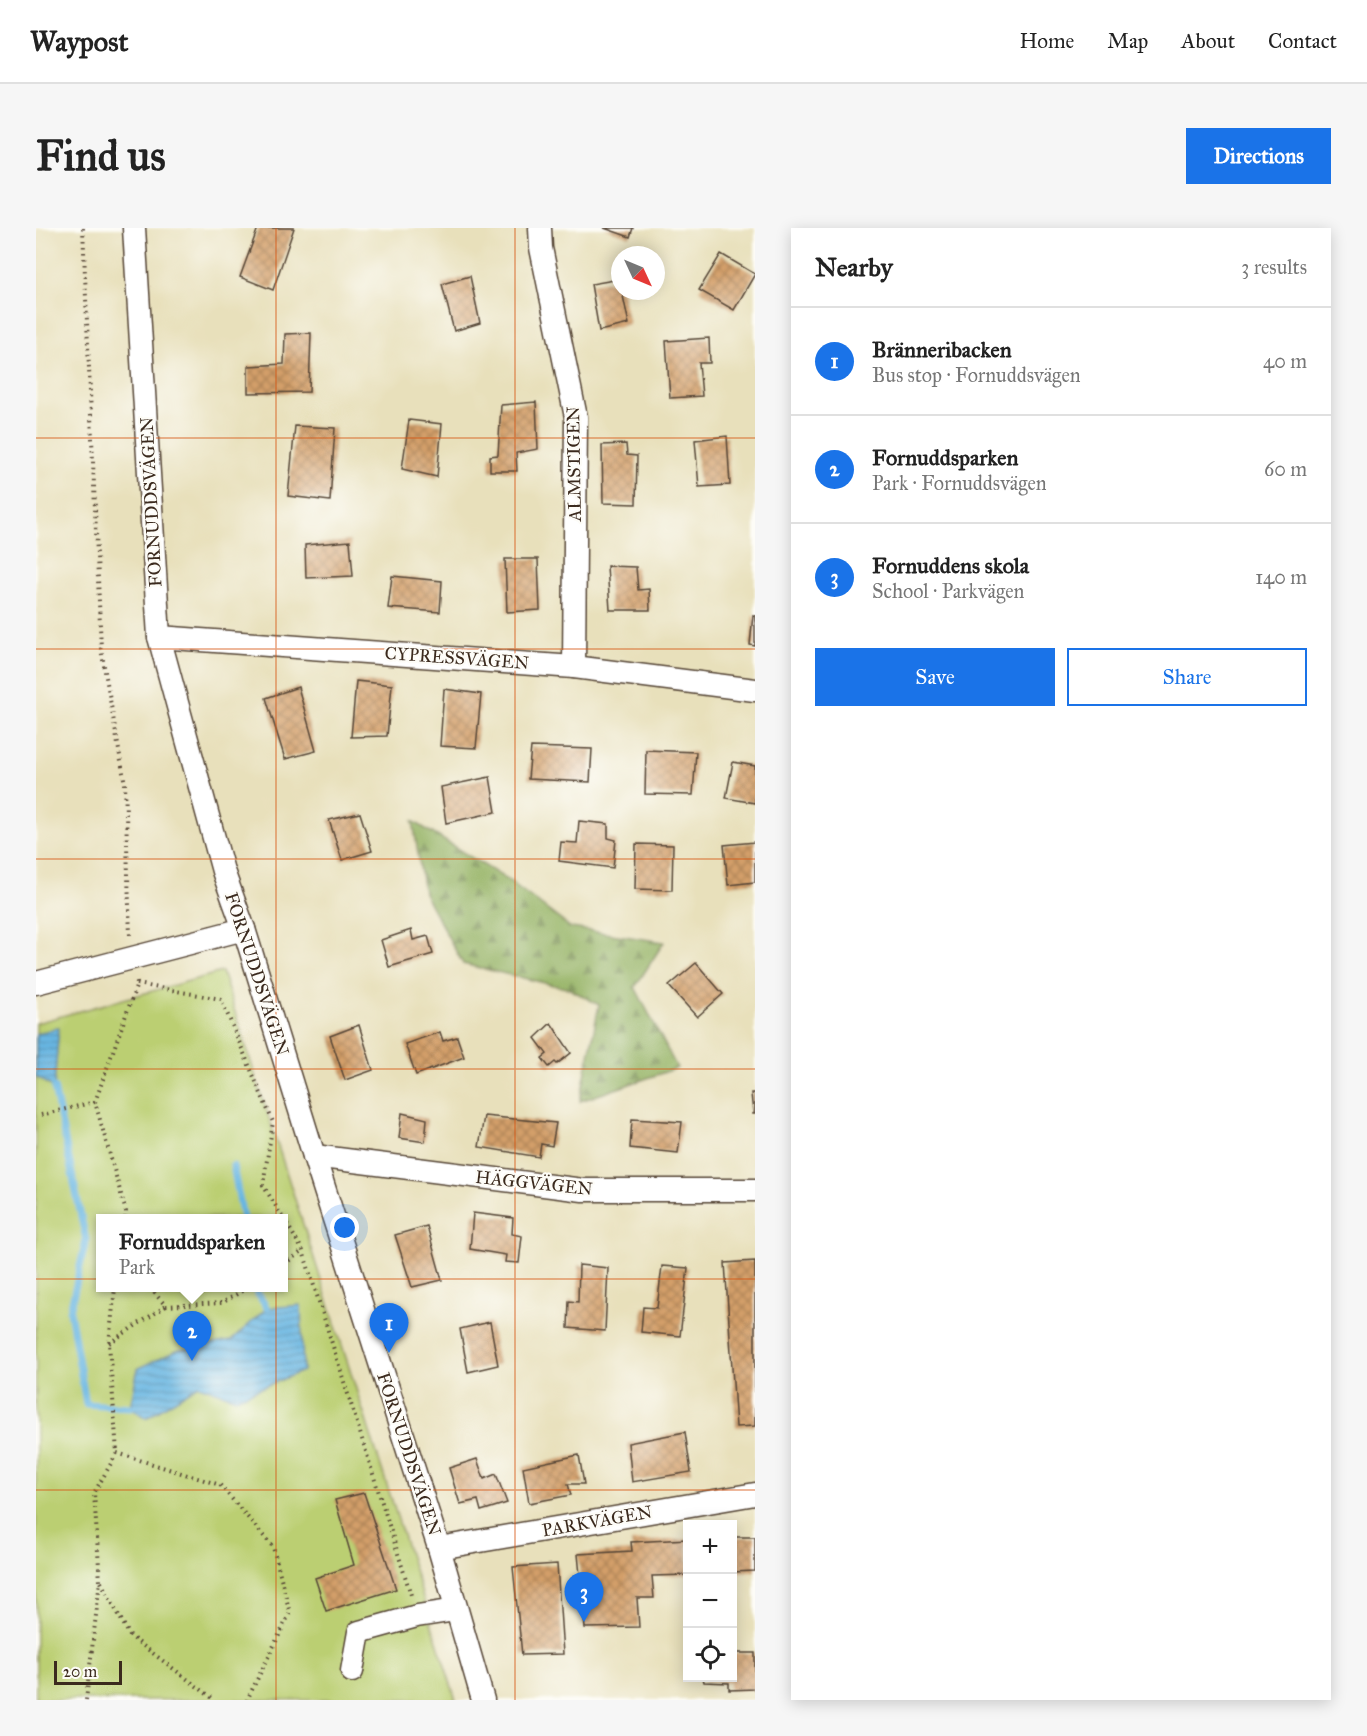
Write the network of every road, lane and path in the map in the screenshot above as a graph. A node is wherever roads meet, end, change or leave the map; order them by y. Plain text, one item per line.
1 (83, 228) edge
2 (134, 228) edge
3 (540, 228) edge
4 (159, 637) junction
5 (574, 667) junction
6 (755, 690) edge
7 (244, 929) junction
8 (131, 958) junction
9 (36, 983) edge
10 (137, 984) junction
11 (95, 1102) junction
12 (41, 1115) dead end
13 (314, 1156) junction
14 (755, 1190) edge
15 (126, 1214) edge
16 (280, 1214) edge
17 (288, 1227) edge
18 (303, 1251) junction
19 (288, 1261) edge
20 (114, 1292) edge
21 (154, 1292) edge
22 (240, 1292) edge
23 (166, 1306) junction
24 (109, 1343) junction
25 (117, 1453) junction
26 (755, 1494) edge
27 (439, 1548) junction
28 (100, 1581) junction
29 (456, 1610) junction
30 (417, 1616) junction
31 (352, 1671) dead end
32 (86, 1700) edge
33 (215, 1700) edge
34 (247, 1700) edge
35 (483, 1700) edge

1 - 8 path
2 - 4 street, FORNUDDSVÄGEN
3 - 5 street, ALMSTIGEN
4 - 5 street, CYPRESSVÄGEN
4 - 7 street, FORNUDDSVÄGEN
5 - 6 street, CYPRESSVÄGEN
7 - 8 street
7 - 13 street, FORNUDDSVÄGEN
8 - 9 street
8 - 10 path
10 - 11 path
10 - 16 path
11 - 12 path
11 - 15 path
13 - 14 street, HÄGGVÄGEN
13 - 27 street, FORNUDDSVÄGEN
17 - 18 path
18 - 19 path
18 - 30 path
20 - 24 path
21 - 23 path
22 - 23 path
23 - 24 path
24 - 25 path
25 - 28 path
25 - 34 path
26 - 27 street, PARKVÄGEN
27 - 29 street, FORNUDDSVÄGEN
28 - 32 path
28 - 33 path
29 - 30 street
29 - 35 street, FORNUDDSVÄGEN
30 - 31 street

